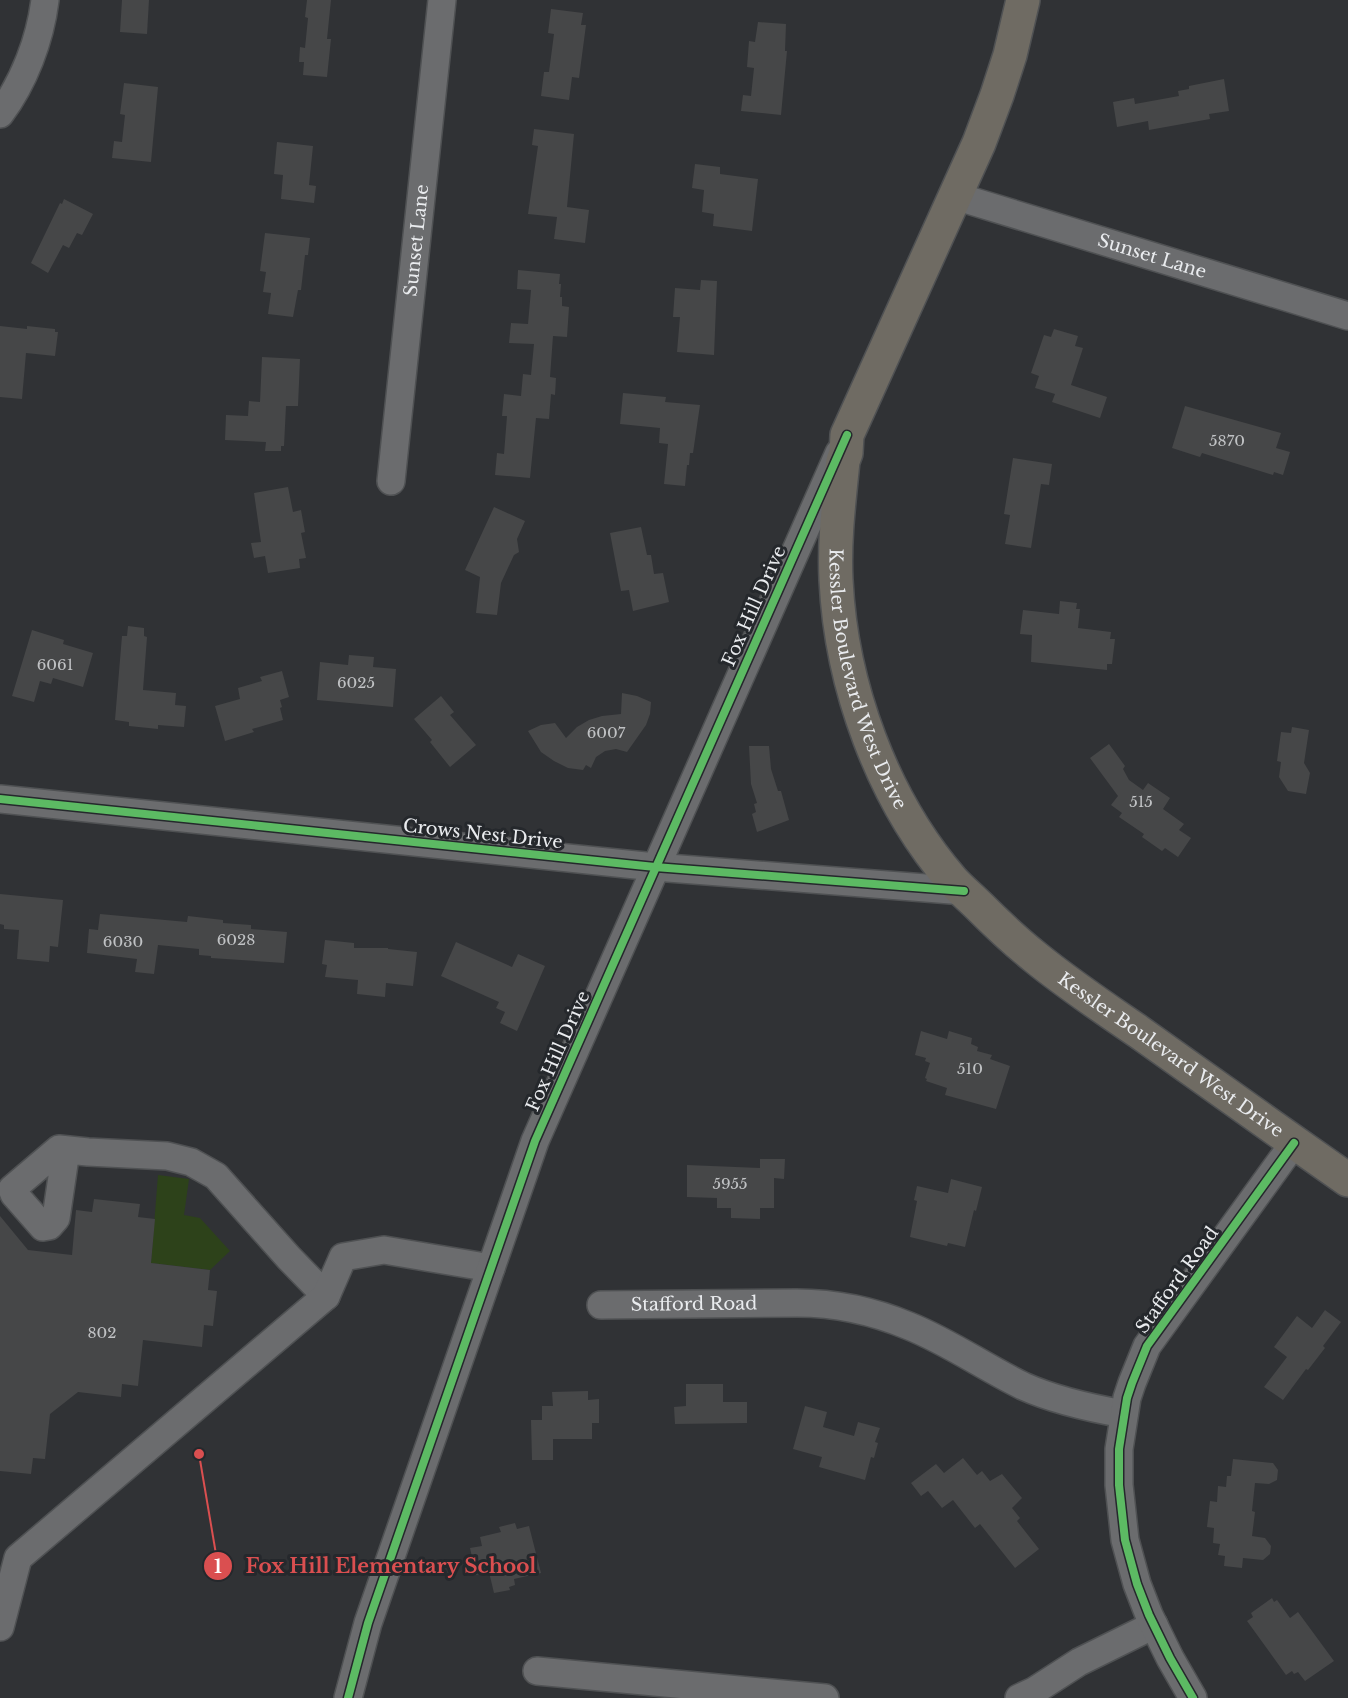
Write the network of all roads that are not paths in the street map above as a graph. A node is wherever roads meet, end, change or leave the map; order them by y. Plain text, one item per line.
1 (45, 0) edge
2 (442, 0) edge
3 (1023, 0) edge
4 (0, 114) edge
5 (955, 196) junction
6 (1348, 316) edge
7 (847, 435) junction
8 (391, 481) dead end
9 (0, 800) edge
10 (655, 867) junction
11 (964, 891) junction
12 (1294, 1143) junction
13 (66, 1150) dead end
14 (1348, 1180) edge
15 (490, 1268) junction
16 (326, 1296) junction
17 (601, 1305) dead end
18 (1124, 1414) junction
19 (1, 1620) edge
20 (1154, 1625) junction
21 (537, 1671) dead end
22 (348, 1698) edge
23 (825, 1698) edge
24 (1019, 1698) edge
25 (1193, 1698) edge

1 - 4 street
2 - 8 street, Sunset Lane
3 - 5 main road, Kessler Boulevard West Drive
5 - 6 street, Sunset Lane
5 - 7 main road, Kessler Boulevard West Drive
7 - 10 street, Fox Hill Drive
7 - 11 main road, Kessler Boulevard West Drive
9 - 10 street, Crows Nest Drive
10 - 11 street, Crows Nest Drive
10 - 15 street, Fox Hill Drive
11 - 12 main road, Kessler Boulevard West Drive
12 - 14 main road, Kessler Boulevard West Drive
12 - 18 street, Stafford Road
13 - 16 street
15 - 16 street
15 - 22 street, Fox Hill Drive
16 - 19 street
17 - 18 street, Stafford Road
18 - 20 street, Stafford Road
20 - 24 street
20 - 25 street, Stafford Road
21 - 23 street

